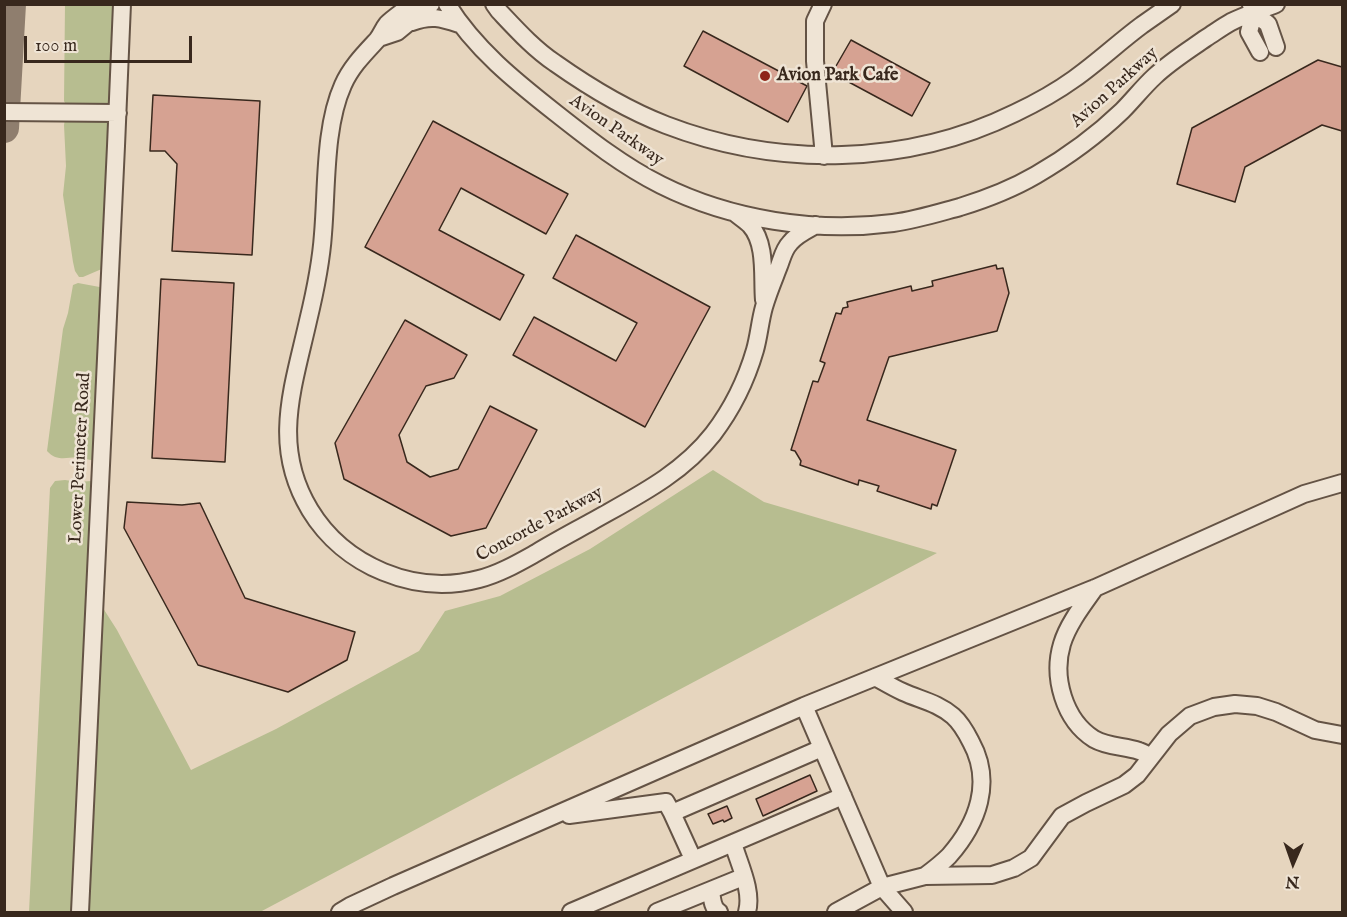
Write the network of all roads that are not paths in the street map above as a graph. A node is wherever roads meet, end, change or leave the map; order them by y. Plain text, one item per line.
1 (122, 4) edge
2 (431, 4) edge
3 (447, 4) edge
4 (494, 4) edge
5 (822, 4) edge
6 (1172, 4) edge
7 (1276, 4) edge
8 (1252, 9) edge
9 (409, 10) edge
10 (459, 24) junction
11 (1268, 50) dead end
12 (5, 112) edge
13 (118, 113) junction
14 (824, 156) junction
15 (734, 213) junction
16 (816, 225) junction
17 (764, 307) junction
18 (1342, 483) edge
19 (1095, 588) junction
20 (875, 677) junction
21 (804, 706) junction
22 (1342, 735) edge
23 (822, 748) junction
24 (1151, 757) junction
25 (843, 796) junction
26 (672, 813) junction
27 (550, 818) junction
28 (733, 843) junction
29 (693, 859) junction
30 (925, 876) junction
31 (743, 877) junction
32 (882, 887) junction
33 (711, 890) junction
34 (685, 907) edge
35 (580, 910) edge
36 (747, 910) edge
37 (80, 912) edge
38 (340, 912) edge
39 (657, 912) edge
40 (719, 912) edge
41 (836, 912) edge
42 (904, 912) edge

1 - 13 street, Lower Perimeter Road
2 - 9 street, Concorde Parkway
3 - 10 street, Avion Parkway
4 - 14 street, Avion Parkway
5 - 14 street
6 - 14 street, Avion Parkway
7 - 8 street, Avion Parkway
8 - 11 street
8 - 16 street, Avion Parkway
9 - 10 street
9 - 17 street, Concorde Parkway
10 - 15 street, Avion Parkway
12 - 13 street
13 - 37 street, Lower Perimeter Road
15 - 16 street, Avion Parkway
15 - 17 street, Concorde Parkway
16 - 17 street, Concorde Parkway
18 - 19 street
19 - 20 street
19 - 24 street
20 - 21 street
20 - 30 street
21 - 23 street
21 - 27 street
22 - 24 street
23 - 25 street
23 - 26 street
24 - 30 street
25 - 28 street
25 - 32 street
26 - 27 street
26 - 29 street
27 - 38 street
28 - 29 street
28 - 31 street
29 - 35 street
30 - 32 street
31 - 33 street
31 - 36 street
32 - 41 street
32 - 42 street
33 - 34 street
33 - 40 street
34 - 39 street

